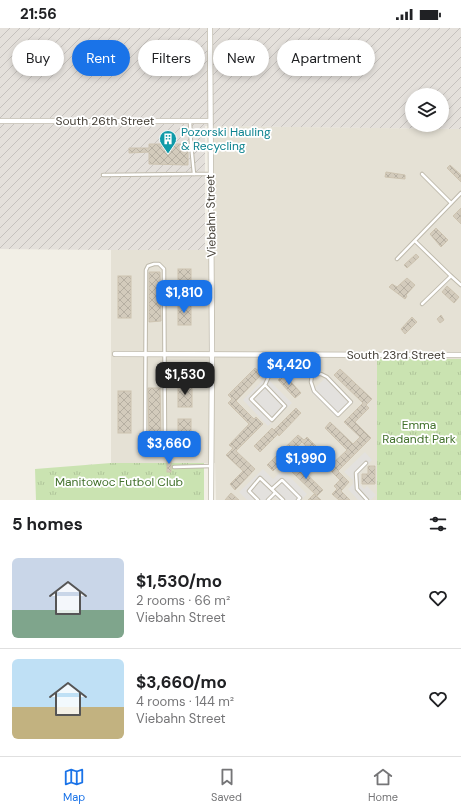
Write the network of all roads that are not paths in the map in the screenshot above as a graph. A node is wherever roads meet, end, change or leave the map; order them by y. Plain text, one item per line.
1 (210, 28) edge
2 (0, 121) edge
3 (190, 121) junction
4 (210, 121) junction
5 (194, 174) junction
6 (210, 174) junction
7 (422, 174) dead end
8 (103, 175) dead end
9 (461, 193) edge
10 (451, 203) junction
11 (415, 241) junction
12 (397, 258) dead end
13 (451, 276) junction
14 (461, 285) edge
15 (422, 304) dead end
16 (115, 354) dead end
17 (146, 354) junction
18 (164, 354) junction
19 (212, 354) junction
20 (271, 355) junction
21 (310, 355) junction
22 (461, 355) edge
23 (312, 374) junction
24 (265, 385) junction
25 (366, 463) dead end
26 (211, 466) junction
27 (174, 467) dead end
28 (272, 489) junction
29 (275, 492) junction
30 (211, 500) edge
31 (258, 500) edge
32 (268, 500) edge
33 (283, 500) edge
34 (298, 500) edge
35 (367, 500) edge

1 - 4 street, Viebahn Street
2 - 3 street, South 26th Street
3 - 4 street, South 26th Street
3 - 5 lane
4 - 6 street, Viebahn Street
5 - 6 lane
5 - 8 lane
6 - 19 street, Viebahn Street
7 - 10 lane
9 - 10 lane
10 - 11 lane
11 - 12 lane
11 - 13 lane
13 - 14 lane
13 - 15 lane
16 - 17 street, South 23rd Street
17 - 18 street, South 23rd Street
17 - 18 lane
17 - 18 lane
18 - 19 street, South 23rd Street
19 - 20 street, South 23rd Street
19 - 26 street, Viebahn Street
20 - 21 street, South 23rd Street
20 - 24 lane
21 - 22 street, South 23rd Street
21 - 23 lane
23 - 23 lane
24 - 24 lane
25 - 35 lane
26 - 27 lane
26 - 30 street, Viebahn Street
28 - 29 lane
28 - 31 lane
28 - 34 lane
29 - 32 lane
29 - 33 lane

